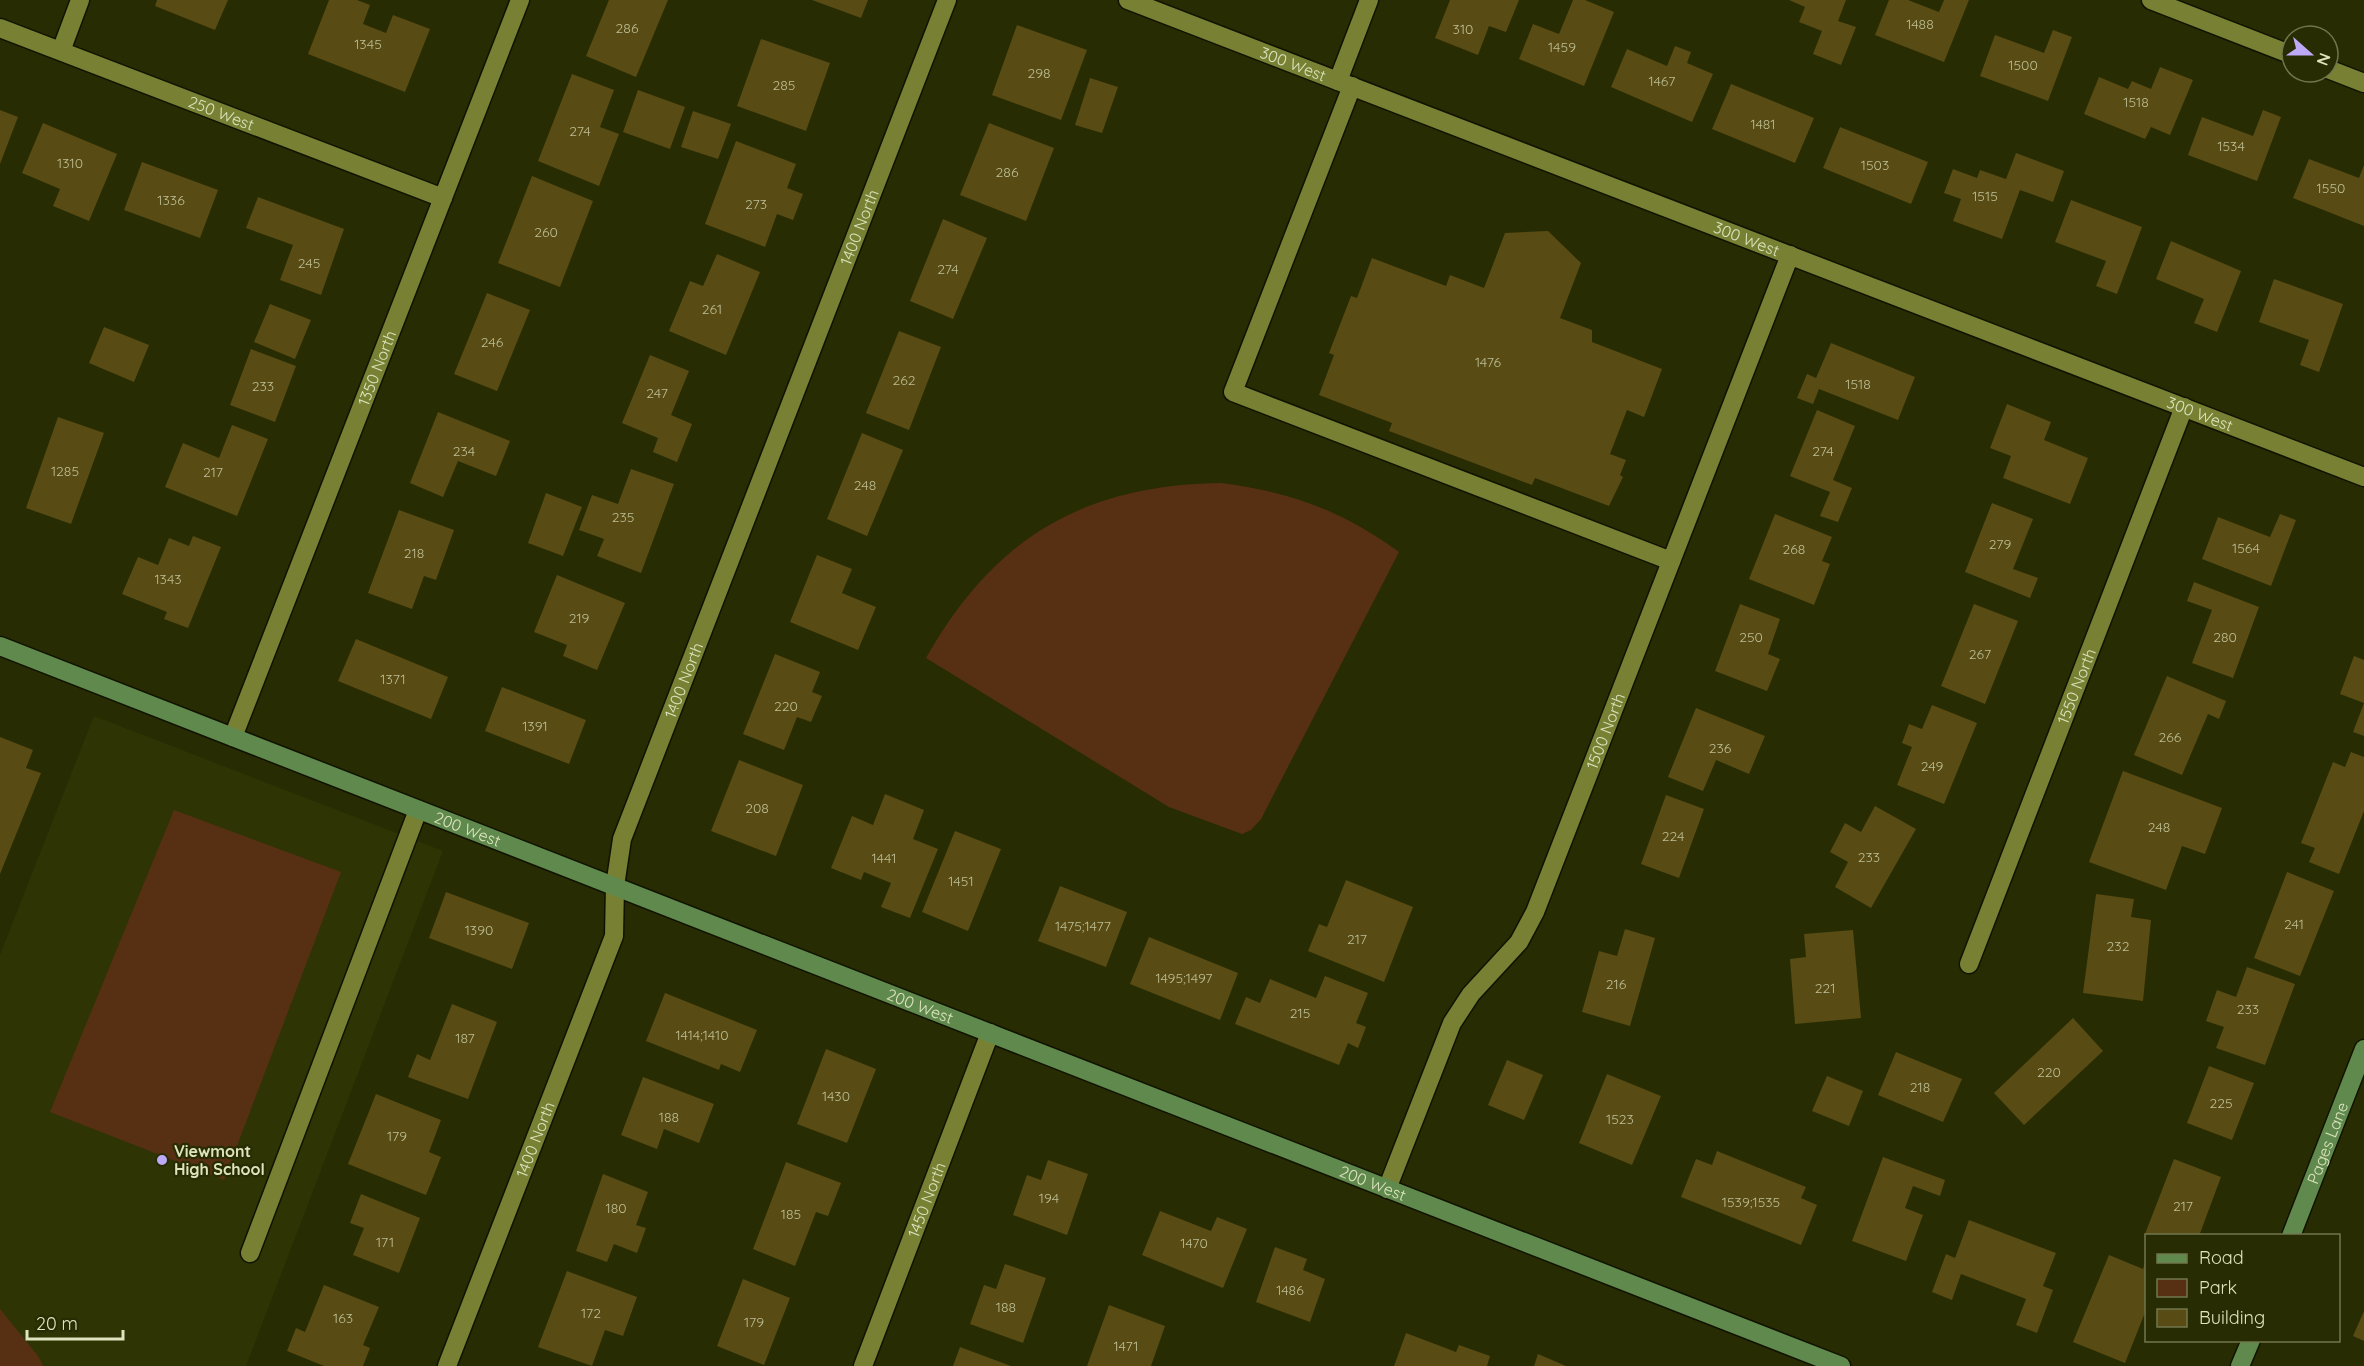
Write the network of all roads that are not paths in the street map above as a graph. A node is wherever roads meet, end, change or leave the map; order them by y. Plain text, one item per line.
1 (80, 0) edge
2 (520, 0) edge
3 (947, 0) edge
4 (1128, 0) edge
5 (1369, 0) edge
6 (2151, 0) edge
7 (0, 28) edge
8 (2280, 50) edge
9 (61, 51) junction
10 (2340, 74) edge
11 (1345, 83) junction
12 (2364, 83) edge
13 (443, 198) junction
14 (1790, 255) junction
15 (2184, 407) junction
16 (2364, 477) edge
17 (1671, 561) junction
18 (0, 646) edge
19 (233, 737) junction
20 (418, 810) junction
21 (615, 886) junction
22 (1969, 964) dead end
23 (990, 1033) junction
24 (2364, 1049) edge
25 (2358, 1083) edge
26 (1388, 1189) junction
27 (2292, 1234) edge
28 (250, 1253) dead end
29 (2251, 1342) edge
30 (447, 1366) edge
31 (863, 1366) edge
32 (1841, 1366) edge
33 (2240, 1366) edge

1 - 9 street
2 - 13 street, 1350 North
3 - 21 street, 1400 North
4 - 11 street, 300 West
5 - 11 street
6 - 8 street
7 - 9 street, 250 West
9 - 13 street, 250 West
10 - 12 street
11 - 14 street, 300 West
11 - 17 street
13 - 19 street, 1350 North
14 - 15 street, 300 West
14 - 17 street, 1500 North
15 - 16 street, 300 West
15 - 22 street, 1550 North
17 - 26 street, 1500 North
18 - 19 main road, 200 West
19 - 20 main road, 200 West
20 - 21 main road, 200 West
20 - 28 street
21 - 23 main road, 200 West
21 - 30 street, 1400 North
23 - 26 main road, 200 West
23 - 31 street, 1450 North
24 - 25 main road, Pages Lane
25 - 27 main road, Pages Lane
26 - 32 main road, 200 West
29 - 33 main road

